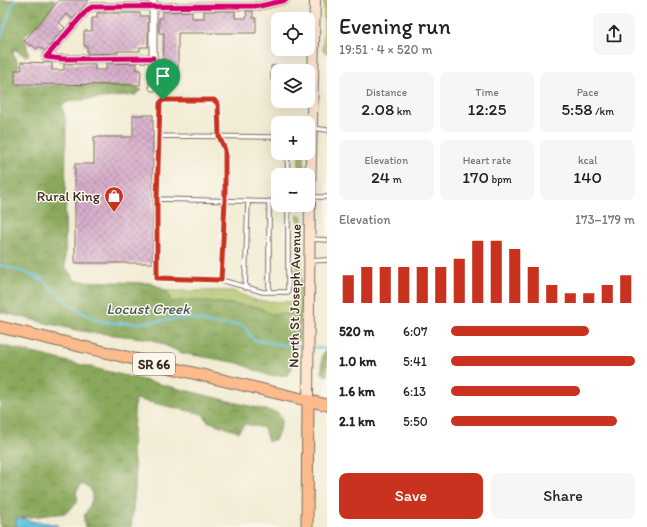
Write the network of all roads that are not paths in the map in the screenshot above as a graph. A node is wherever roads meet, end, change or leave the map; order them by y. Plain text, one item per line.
1 (286, 0) edge
2 (315, 0) edge
3 (273, 1) edge
4 (153, 3) edge
5 (214, 3) edge
6 (153, 58) junction
7 (153, 87) dead end
8 (312, 116) edge
9 (327, 130) edge
10 (315, 133) edge
11 (159, 136) junction
12 (219, 136) junction
13 (271, 137) edge
14 (327, 197) edge
15 (157, 199) junction
16 (315, 199) edge
17 (225, 201) junction
18 (248, 201) junction
19 (269, 201) joint
20 (288, 212) edge
21 (310, 212) edge
22 (310, 239) junction
23 (327, 240) edge
24 (310, 260) junction
25 (327, 260) edge
26 (221, 280) junction
27 (245, 288) junction
28 (269, 292) junction
29 (0, 327) edge
30 (308, 400) junction
31 (327, 405) edge
32 (308, 527) edge

1 - 3 street
2 - 8 main road, North St Joseph Avenue
3 - 5 street
4 - 5 street
4 - 6 street
4 - 6 street
6 - 7 street
9 - 10 lane
11 - 12 lane
11 - 12 lane
11 - 15 lane
12 - 13 lane
12 - 17 lane
14 - 16 lane
15 - 17 lane
15 - 26 lane
17 - 18 lane
17 - 26 lane
18 - 19 lane
18 - 27 lane
19 - 28 lane
20 - 28 lane
21 - 22 main road, North St Joseph Avenue
22 - 23 lane
22 - 24 main road, North St Joseph Avenue
24 - 25 lane
24 - 30 main road, North St Joseph Avenue
26 - 27 lane
27 - 28 lane
29 - 30 main road, SR 66
30 - 31 main road, SR 66
30 - 32 main road

